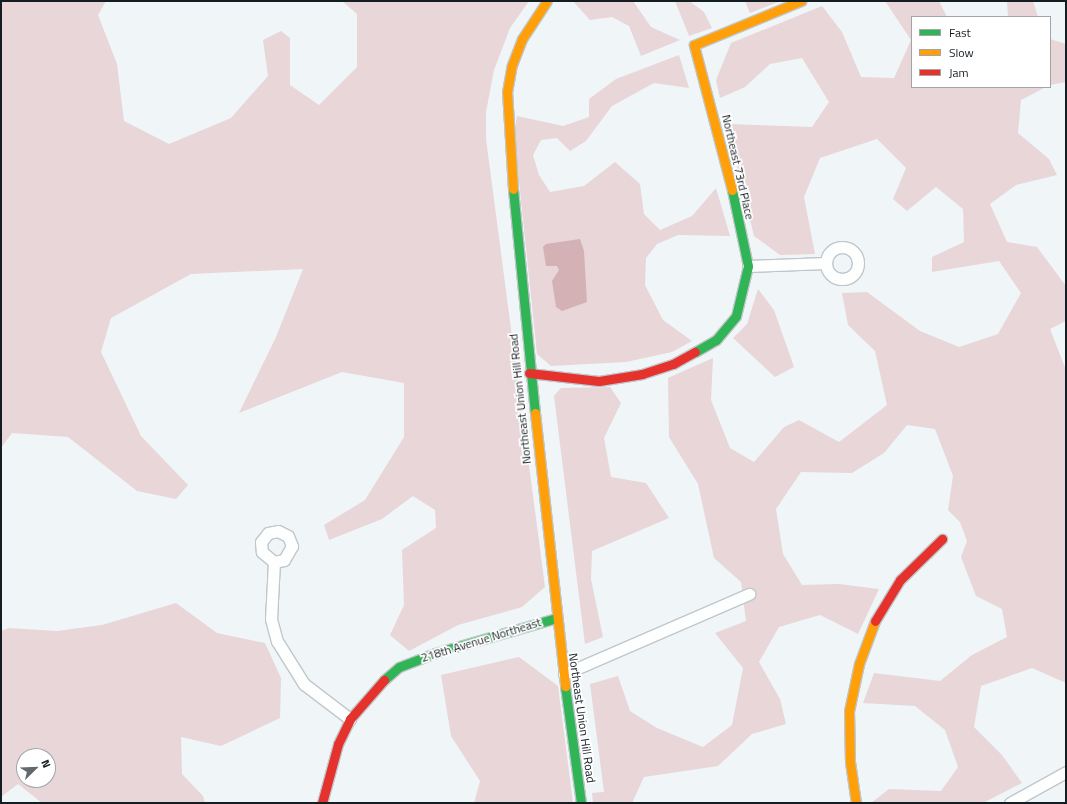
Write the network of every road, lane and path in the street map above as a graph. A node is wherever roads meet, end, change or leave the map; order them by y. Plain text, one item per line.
1 (547, 1) edge
2 (801, 1) edge
3 (826, 263) dead end
4 (748, 266) junction
5 (529, 373) junction
6 (942, 539) dead end
7 (274, 562) dead end
8 (749, 594) dead end
9 (556, 618) junction
10 (564, 674) junction
11 (350, 719) junction
12 (1066, 772) edge
13 (322, 803) edge
14 (581, 803) edge
15 (856, 803) edge
16 (1010, 803) edge

1 - 5 street, Northeast Union Hill Road
2 - 4 street, Northeast 73rd Place
3 - 4 street
4 - 5 street, Northeast 73rd Place
5 - 9 street, Northeast Union Hill Road
6 - 15 street
7 - 11 street
8 - 10 street
9 - 10 street, Northeast Union Hill Road
9 - 11 street, 218th Avenue Northeast
10 - 14 street, Northeast Union Hill Road
11 - 13 street, 218th Avenue Northeast
12 - 16 street

